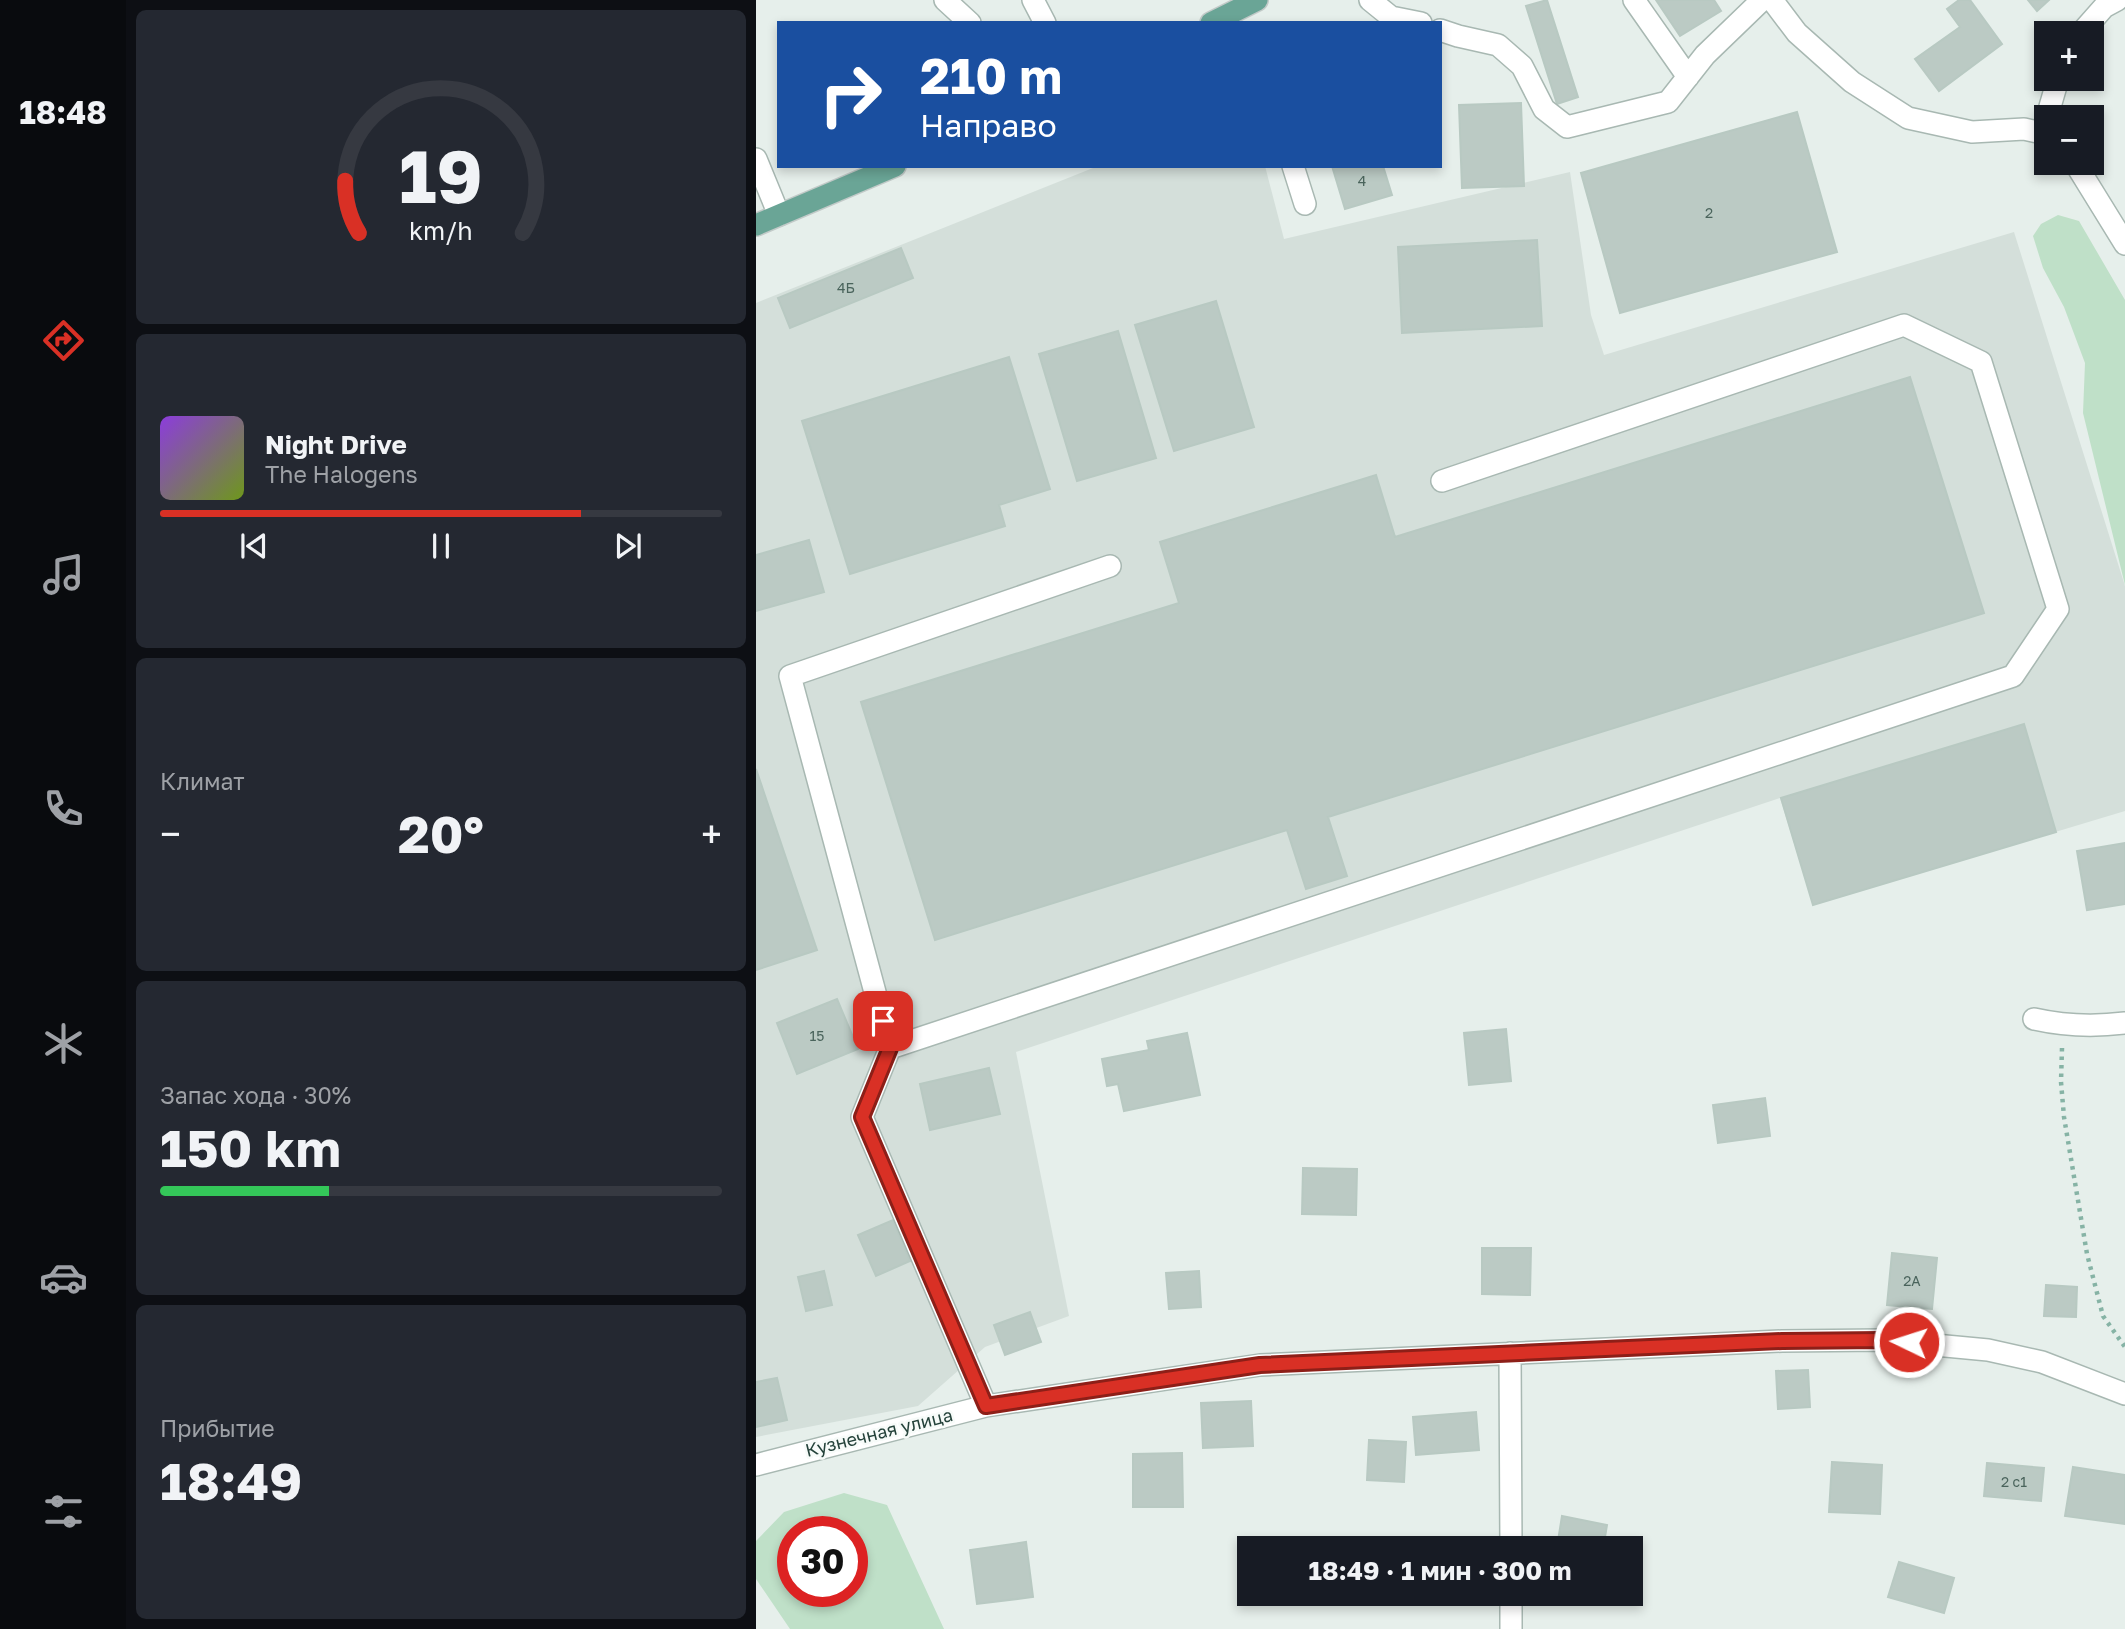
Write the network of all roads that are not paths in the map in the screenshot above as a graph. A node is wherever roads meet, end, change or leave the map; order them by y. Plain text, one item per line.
1 (945, 0) edge
2 (1033, 0) edge
3 (1257, 0) edge
4 (1370, 0) edge
5 (1634, 0) edge
6 (1762, 0) edge
7 (1772, 0) edge
8 (2117, 0) edge
9 (1236, 17) edge
10 (968, 21) edge
11 (1044, 21) edge
12 (1411, 21) edge
13 (2092, 21) edge
14 (1442, 31) edge
15 (1688, 77) junction
16 (2034, 127) edge
17 (756, 159) edge
18 (890, 168) edge
19 (1294, 168) edge
20 (2082, 175) edge
21 (1305, 204) dead end
22 (779, 215) junction
23 (756, 225) edge
24 (2125, 244) edge
25 (1441, 481) dead end
26 (1110, 566) dead end
27 (2034, 1019) dead end
28 (2125, 1023) edge
29 (890, 1048) junction
30 (1510, 1353) junction
31 (2125, 1394) edge
32 (986, 1406) junction
33 (756, 1465) edge
34 (1511, 1536) edge
35 (1511, 1606) edge
36 (1511, 1629) edge

1 - 10 street
2 - 11 street
3 - 9 main road
4 - 12 street
5 - 15 street
6 - 15 street
7 - 16 street
8 - 13 street
14 - 15 street
17 - 22 street
18 - 22 main road
19 - 21 street
20 - 24 street
22 - 23 main road
25 - 29 street
26 - 29 street
27 - 28 street
29 - 32 street
30 - 31 street, Кузнечная улица
30 - 32 street, Кузнечная улица
30 - 34 street
32 - 33 street, Кузнечная улица
35 - 36 street

